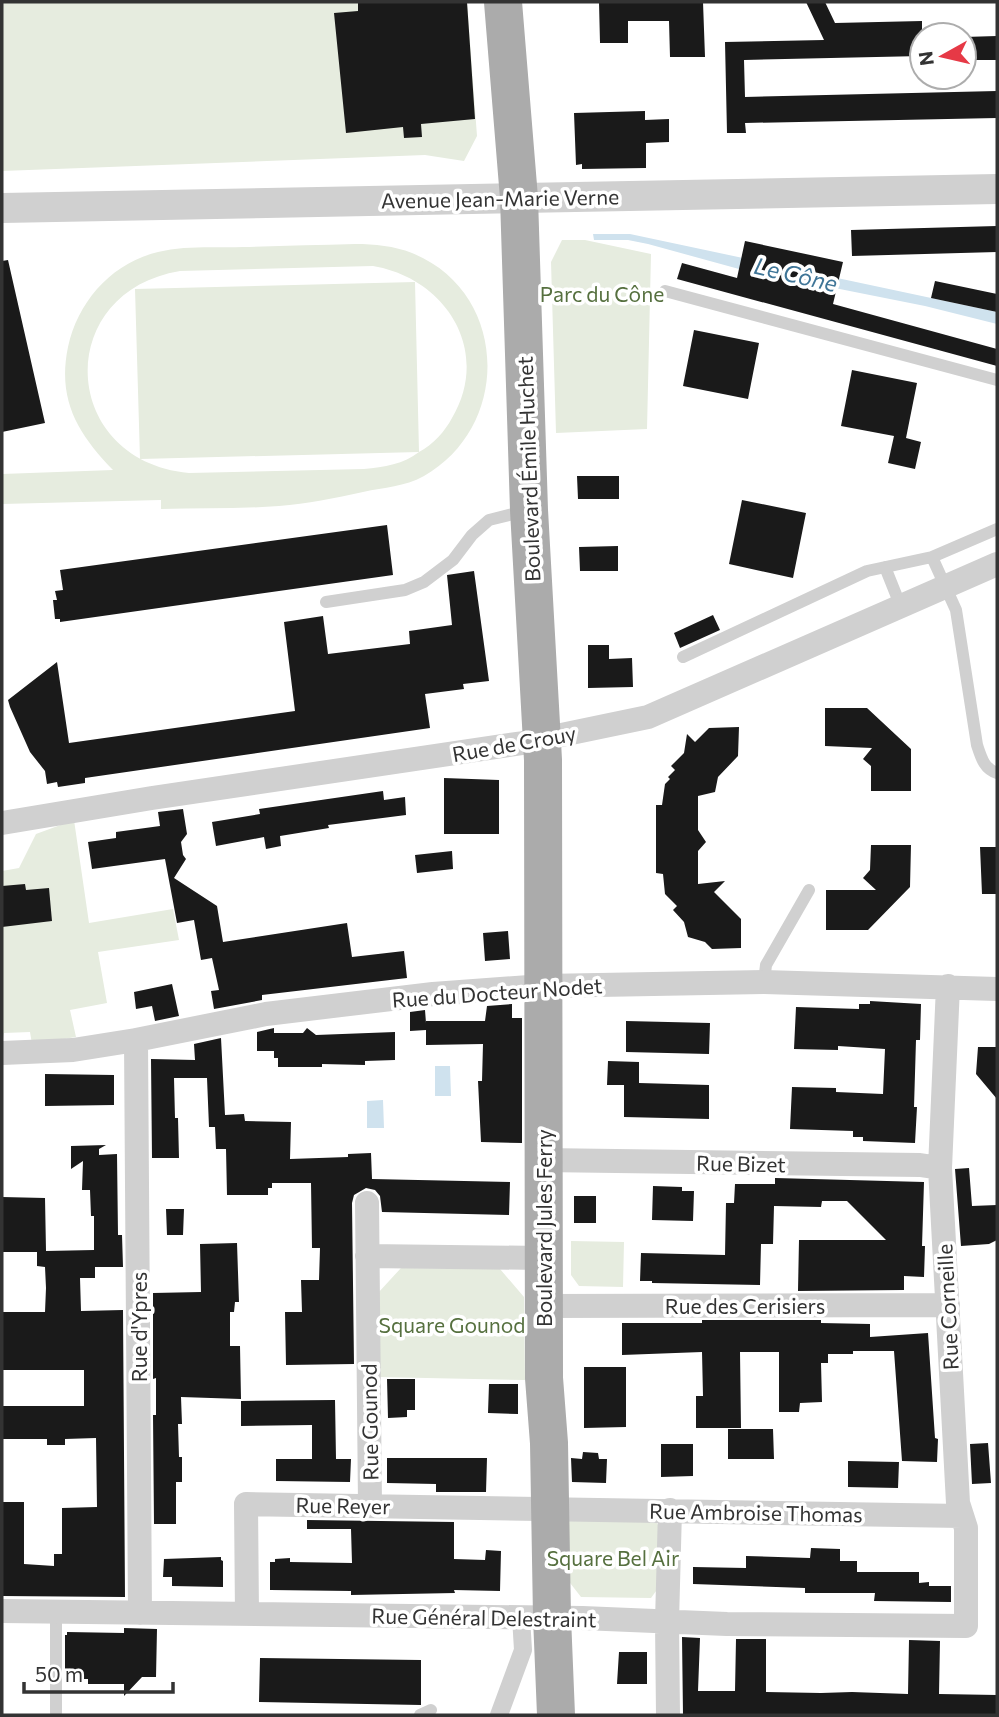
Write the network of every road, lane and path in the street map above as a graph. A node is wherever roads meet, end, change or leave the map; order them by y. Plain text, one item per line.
1 (503, 2) edge
2 (997, 189) edge
3 (519, 198) junction
4 (2, 208) edge
5 (665, 291) dead end
6 (997, 380) edge
7 (529, 510) junction
8 (997, 529) edge
9 (932, 557) junction
10 (997, 564) edge
11 (885, 567) junction
12 (945, 587) junction
13 (326, 602) dead end
14 (901, 607) junction
15 (683, 657) dead end
16 (541, 740) junction
17 (997, 773) edge
18 (2, 823) edge
19 (809, 890) dead end
20 (764, 982) junction
21 (543, 986) junction
22 (948, 986) junction
23 (997, 989) edge
24 (136, 1040) junction
25 (2, 1053) edge
26 (542, 1160) junction
27 (940, 1168) junction
28 (367, 1203) dead end
29 (367, 1256) junction
30 (542, 1258) junction
31 (948, 1305) junction
32 (543, 1306) junction
33 (370, 1505) junction
34 (551, 1508) junction
35 (670, 1510) junction
36 (962, 1516) junction
37 (2, 1611) edge
38 (55, 1612) junction
39 (140, 1613) junction
40 (247, 1614) junction
41 (537, 1617) junction
42 (667, 1622) junction
43 (966, 1626) joint
44 (56, 1713) dead end
45 (499, 1715) edge
46 (556, 1715) edge
47 (668, 1715) edge

1 - 3 main road, Boulevard Émile Huchet
2 - 3 street, Avenue Jean-Marie Verne
3 - 4 street, Avenue Jean-Marie Verne
3 - 7 main road, Boulevard Émile Huchet
5 - 6 lane
7 - 13 lane
7 - 16 main road, Boulevard Émile Huchet
8 - 9 lane
9 - 11 lane
9 - 12 lane
10 - 12 street, Rue de Crouy
11 - 14 lane
11 - 15 lane
12 - 14 street, Rue de Crouy
12 - 17 lane
14 - 16 street, Rue de Crouy
16 - 18 street, Rue de Crouy
16 - 21 main road, Boulevard Jules Ferry
19 - 20 lane
20 - 21 street, Rue du Docteur Nodet
20 - 22 street, Rue du Docteur Nodet
21 - 24 street, Rue du Docteur Nodet
21 - 26 main road, Boulevard Jules Ferry
22 - 23 street, Rue du Docteur Nodet
22 - 27 street, Rue Corneille
24 - 25 street, Rue du Docteur Nodet
24 - 39 street, Rue d'Ypres
26 - 27 street, Rue Bizet
26 - 30 main road, Boulevard Jules Ferry
27 - 31 street, Rue Corneille
28 - 29 street, Rue Gounod
29 - 30 street
29 - 33 street, Rue Gounod
30 - 32 main road, Boulevard Jules Ferry
31 - 32 street, Rue des Cerisiers
31 - 36 street, Rue Corneille
32 - 34 main road, Boulevard Jules Ferry
33 - 34 street, Rue Reyer
33 - 40 street, Rue Reyer
34 - 35 street, Rue Ambroise Thomas
34 - 41 main road, Boulevard Jules Ferry
35 - 36 street, Rue Ambroise Thomas
35 - 42 street
36 - 43 street, Rue Corneille
37 - 38 street, Rue Général Delestraint
38 - 39 street, Rue Général Delestraint
38 - 44 lane
39 - 40 street, Rue Général Delestraint
40 - 41 street, Rue Général Delestraint
41 - 42 street, Rue Général Delestraint
41 - 45 street
41 - 46 main road, Boulevard Jules Ferry
42 - 43 street, Rue Général Delestraint
42 - 47 street

